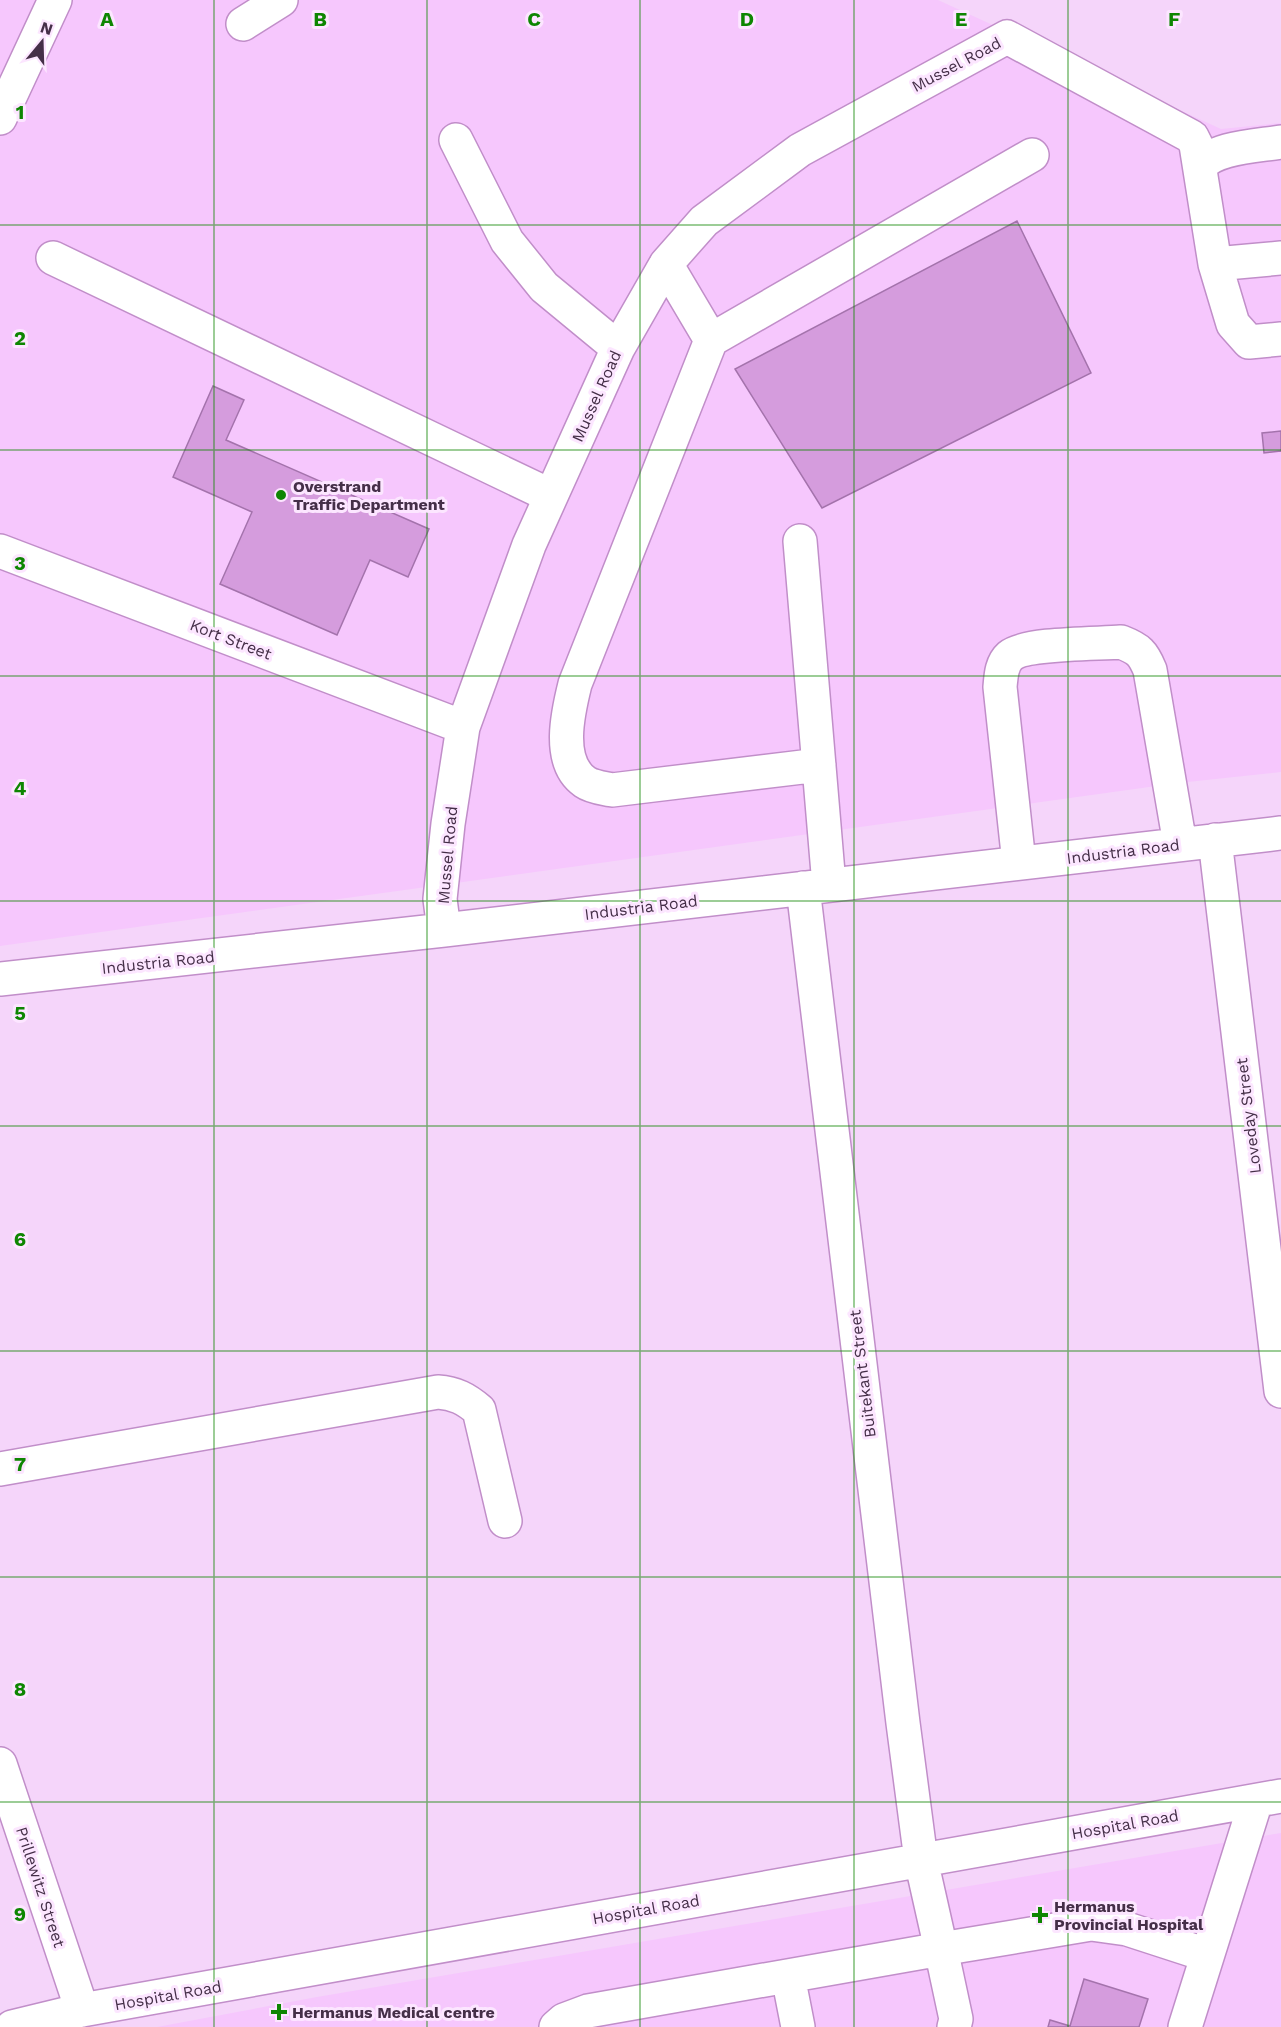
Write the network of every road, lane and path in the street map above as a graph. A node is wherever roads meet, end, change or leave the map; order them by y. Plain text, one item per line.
1 (55, 0) edge
2 (281, 0) edge
3 (243, 24) dead end
4 (0, 118) edge
5 (456, 140) dead end
6 (1281, 142) edge
7 (1032, 155) dead end
8 (1200, 166) junction
9 (53, 258) dead end
10 (1281, 258) edge
11 (666, 264) junction
12 (1215, 264) junction
13 (1281, 339) edge
14 (711, 340) junction
15 (618, 348) junction
16 (551, 496) junction
17 (800, 541) dead end
18 (0, 551) edge
19 (463, 727) junction
20 (819, 765) junction
21 (1281, 832) edge
22 (1215, 840) junction
23 (1180, 844) junction
24 (1019, 863) junction
25 (816, 887) junction
26 (444, 930) junction
27 (0, 979) edge
28 (1281, 1391) edge
29 (0, 1469) edge
30 (505, 1521) dead end
31 (0, 1764) edge
32 (1268, 1798) edge
33 (921, 1860) junction
34 (941, 1949) junction
35 (1207, 1955) junction
36 (788, 1976) junction
37 (82, 2010) junction
38 (12, 2027) edge
39 (556, 2027) edge
40 (798, 2027) edge
41 (954, 2027) edge
42 (1185, 2027) edge

1 - 4 street
2 - 3 street
5 - 15 street
6 - 8 street
7 - 14 street
8 - 11 street, Mussel Road
8 - 12 street
9 - 16 street
10 - 12 street
11 - 14 street
11 - 15 street, Mussel Road
12 - 13 street
14 - 20 street
15 - 16 street, Mussel Road
16 - 19 street, Mussel Road
17 - 20 street, Buitekant Street
18 - 19 street, Kort Street
19 - 26 street, Mussel Road
20 - 25 street, Buitekant Street
21 - 22 street, Industria Road
22 - 23 street, Industria Road
22 - 28 street, Loveday Street
23 - 24 street, Industria Road
23 - 24 street
24 - 25 street, Industria Road
25 - 26 street, Industria Road
25 - 33 street, Buitekant Street
26 - 27 street, Industria Road
29 - 30 street
31 - 37 street, Prillewitz Street
32 - 33 street, Hospital Road
32 - 35 street
33 - 34 street, Buitekant Street
33 - 37 street, Hospital Road
34 - 35 street
34 - 36 street
34 - 41 street, Buitekant Street
35 - 42 street
36 - 39 street
36 - 40 street
37 - 38 street, Hospital Road

